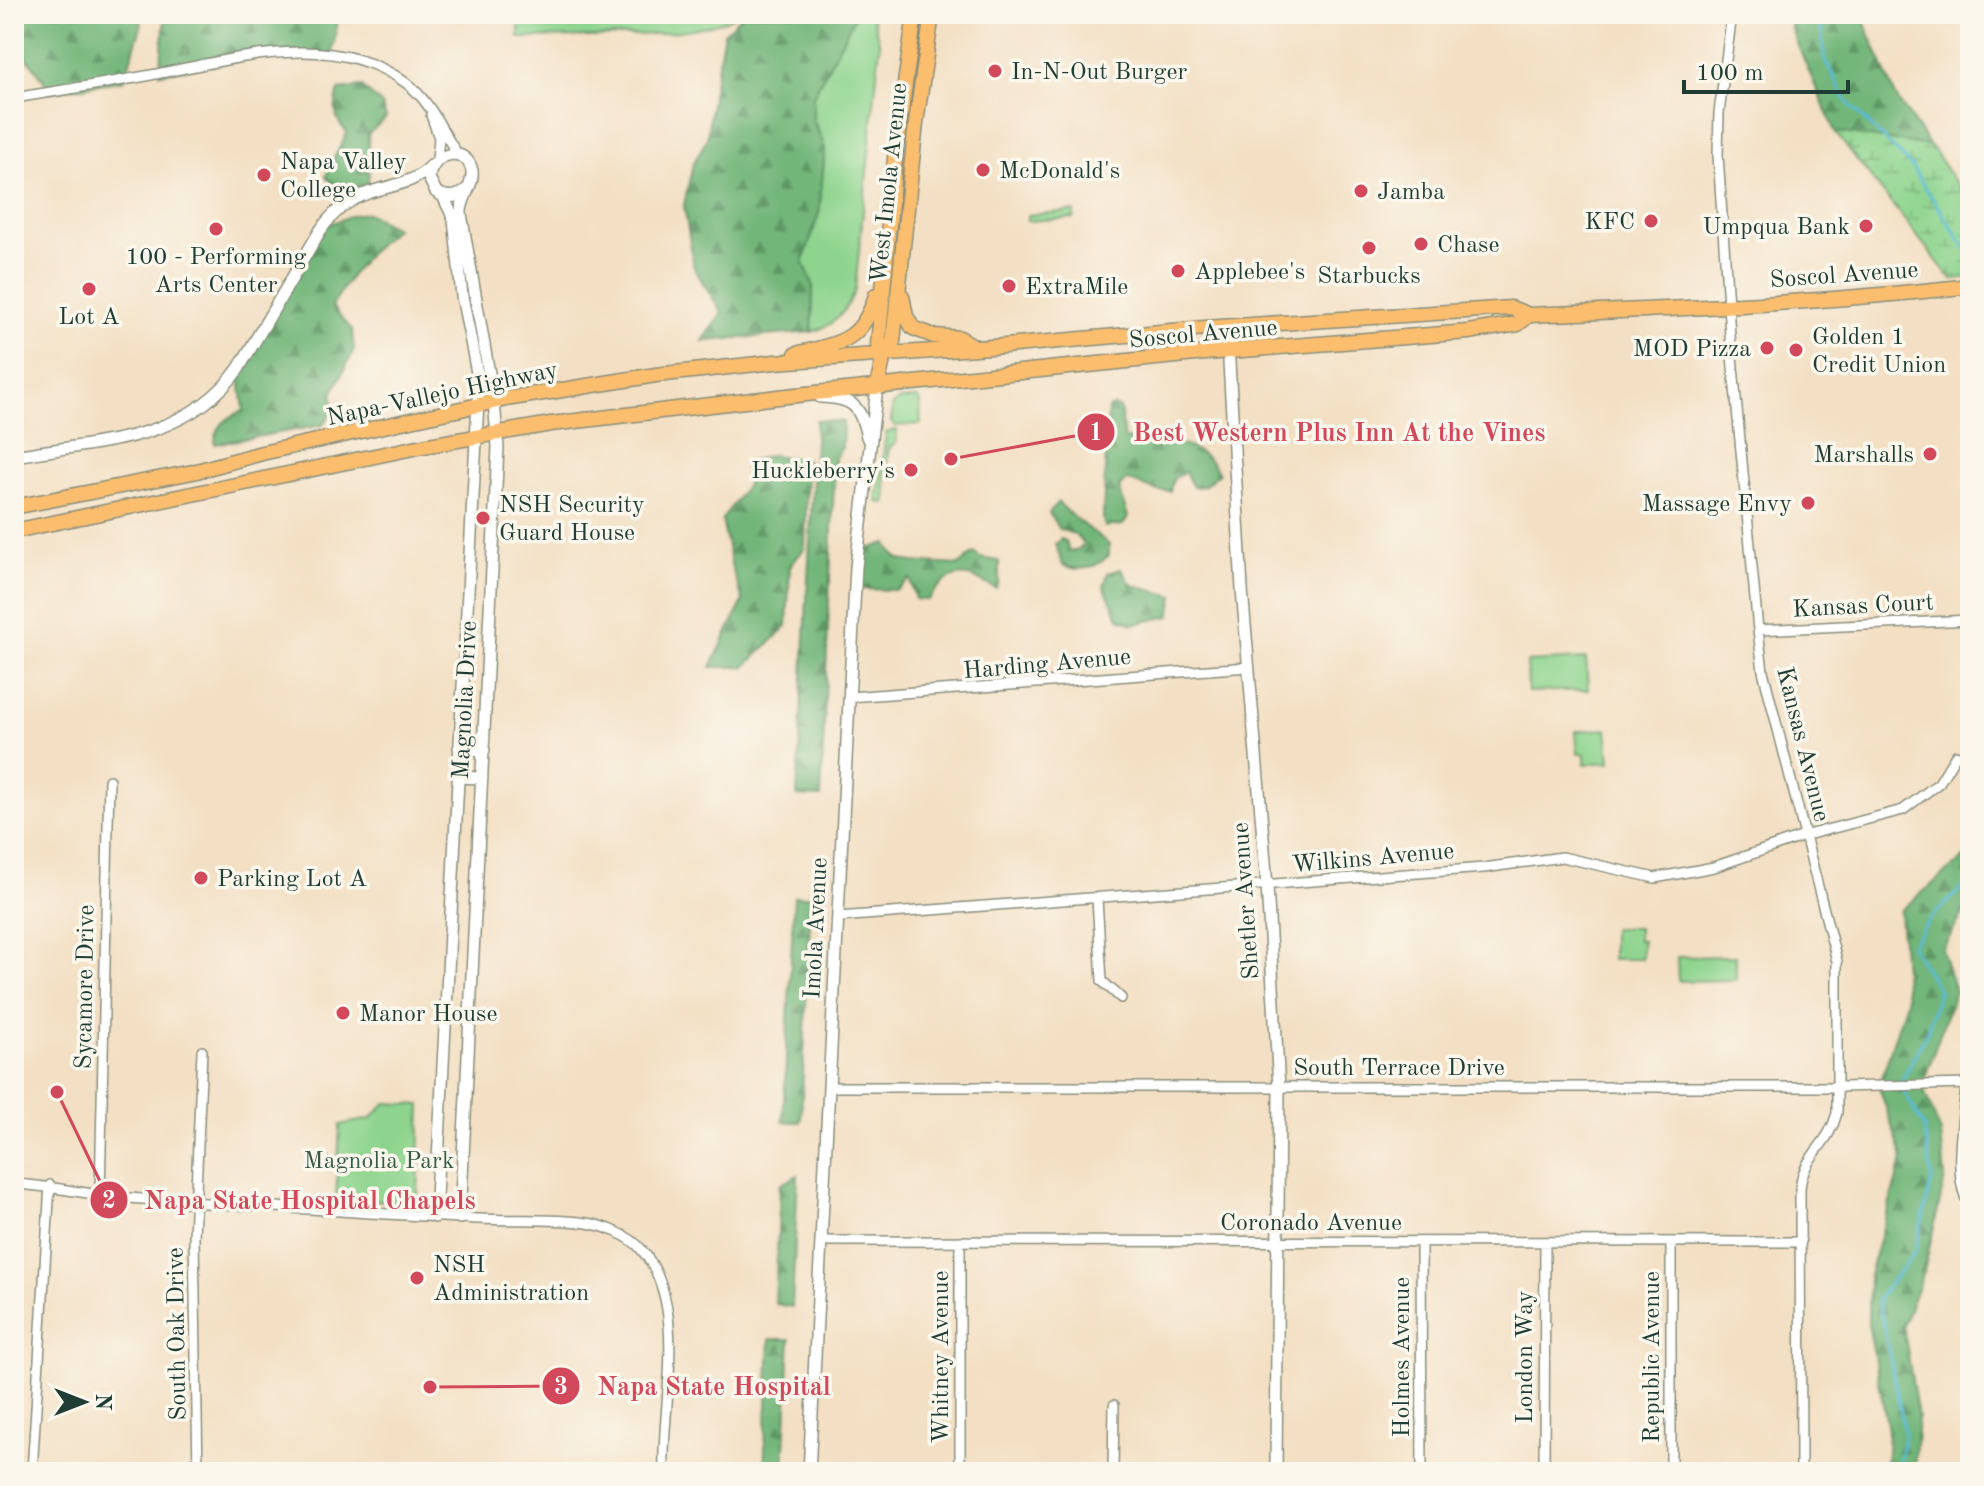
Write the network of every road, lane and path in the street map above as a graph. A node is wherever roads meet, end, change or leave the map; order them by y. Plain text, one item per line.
1 (1732, 14) edge
2 (914, 18) edge
3 (931, 19) edge
4 (14, 98) edge
5 (429, 108) junction
6 (459, 156) junction
7 (435, 162) junction
8 (394, 186) junction
9 (467, 189) junction
10 (440, 194) junction
11 (888, 224) junction
12 (900, 271) junction
13 (1970, 286) edge
14 (1728, 304) junction
15 (1529, 315) junction
16 (1227, 327) junction
17 (978, 348) junction
18 (1229, 352) junction
19 (884, 355) junction
20 (752, 364) junction
21 (877, 387) junction
22 (787, 396) junction
23 (494, 402) junction
24 (477, 405) junction
25 (497, 434) junction
26 (477, 437) junction
27 (869, 449) junction
28 (14, 456) edge
29 (472, 499) junction
30 (496, 500) junction
31 (14, 507) edge
32 (14, 531) edge
33 (1970, 620) edge
34 (1758, 630) junction
35 (1248, 667) junction
36 (849, 697) junction
37 (459, 748) junction
38 (484, 750) junction
39 (1956, 755) dead end
40 (458, 777) junction
41 (482, 778) junction
42 (109, 780) dead end
43 (1807, 835) junction
44 (1267, 885) junction
45 (1097, 899) junction
46 (838, 917) junction
47 (1121, 998) dead end
48 (202, 1051) dead end
49 (1968, 1085) edge
50 (829, 1087) junction
51 (1838, 1087) junction
52 (1279, 1088) junction
53 (14, 1184) edge
54 (50, 1185) junction
55 (100, 1195) junction
56 (196, 1201) junction
57 (1970, 1206) edge
58 (435, 1217) junction
59 (460, 1218) junction
60 (821, 1241) junction
61 (960, 1241) junction
62 (1278, 1242) junction
63 (1421, 1242) junction
64 (1545, 1242) junction
65 (1671, 1242) junction
66 (1801, 1242) junction
67 (1114, 1405) dead end
68 (32, 1472) edge
69 (198, 1472) edge
70 (664, 1472) edge
71 (809, 1472) edge
72 (960, 1472) edge
73 (1113, 1472) edge
74 (1276, 1472) edge
75 (1422, 1472) edge
76 (1544, 1472) edge
77 (1671, 1472) edge
78 (1801, 1472) edge

1 - 14 street, Kansas Avenue
2 - 3 street
2 - 11 main road, West Imola Avenue
3 - 12 main road, West Imola Avenue
4 - 5 street
5 - 6 street
5 - 7 street
6 - 7 street
6 - 9 street, Magnolia Drive
7 - 8 street
7 - 10 street, Magnolia Drive
8 - 10 street
8 - 28 street
9 - 10 street
9 - 23 street, Magnolia Drive
10 - 24 street, Magnolia Drive
11 - 19 main road, West Imola Avenue
11 - 20 main road
12 - 17 main road
12 - 19 main road, West Imola Avenue
13 - 14 main road, Soscol Avenue
14 - 15 main road, Soscol Avenue
14 - 34 street, Kansas Avenue
15 - 16 main road, Soscol Avenue
15 - 18 main road, Soscol Avenue
16 - 17 main road, Soscol Avenue
16 - 18 street, Shetler Avenue
17 - 19 main road, Soscol Avenue
18 - 21 main road, Soscol Avenue
18 - 35 street, Shetler Avenue
19 - 20 main road, Napa-Vallejo Highway
19 - 21 main road, West Imola Avenue
20 - 23 main road, Napa-Vallejo Highway
21 - 22 main road, Napa-Vallejo Highway
21 - 27 street, Imola Avenue
22 - 25 main road, Napa-Vallejo Highway
22 - 27 street
23 - 24 main road, Napa-Vallejo Highway
23 - 25 street, Magnolia Drive
24 - 26 street, Magnolia Drive
24 - 31 main road, Napa-Vallejo Highway
25 - 26 main road, Napa-Vallejo Highway
25 - 30 street, Magnolia Drive
26 - 29 street, Magnolia Drive
26 - 32 main road, Napa-Vallejo Highway
27 - 36 street, Imola Avenue
29 - 30 street
29 - 37 street, Magnolia Drive
30 - 38 street, Magnolia Drive
33 - 34 street, Kansas Court
34 - 43 street, Kansas Avenue
35 - 36 street, Harding Avenue
35 - 44 street, Shetler Avenue
36 - 46 street, Imola Avenue
37 - 38 street
37 - 40 street, Magnolia Drive
38 - 41 street, Magnolia Drive
39 - 43 street, Wilkins Avenue
40 - 41 street
40 - 58 street, Magnolia Drive
41 - 59 street, Magnolia Drive
42 - 55 street, Sycamore Drive
43 - 44 street, Wilkins Avenue
43 - 51 street, Kansas Avenue
44 - 45 street, Wilkins Avenue
44 - 52 street, Shetler Avenue
45 - 46 street, Wilkins Avenue
45 - 47 street
46 - 50 street, Imola Avenue
48 - 56 street, South Oak Drive
49 - 51 street, South Terrace Drive
49 - 57 street
50 - 52 street, South Terrace Drive
50 - 60 street, Imola Avenue
51 - 52 street, South Terrace Drive
51 - 66 street, Kansas Avenue
52 - 62 street, Shetler Avenue
53 - 54 street
54 - 55 street
54 - 68 street
55 - 56 street
56 - 58 street
56 - 69 street, South Oak Drive
58 - 59 street
59 - 70 street
60 - 61 street, Coronado Avenue
60 - 71 street, Imola Avenue
61 - 62 street, Coronado Avenue
61 - 72 street, Whitney Avenue
62 - 63 street, Coronado Avenue
62 - 74 street, Shetler Avenue
63 - 64 street, Coronado Avenue
63 - 75 street, Holmes Avenue
64 - 65 street, Coronado Avenue
64 - 76 street, London Way
65 - 66 street, Coronado Avenue
65 - 77 street, Republic Avenue
66 - 78 street, Kansas Avenue
67 - 73 street

